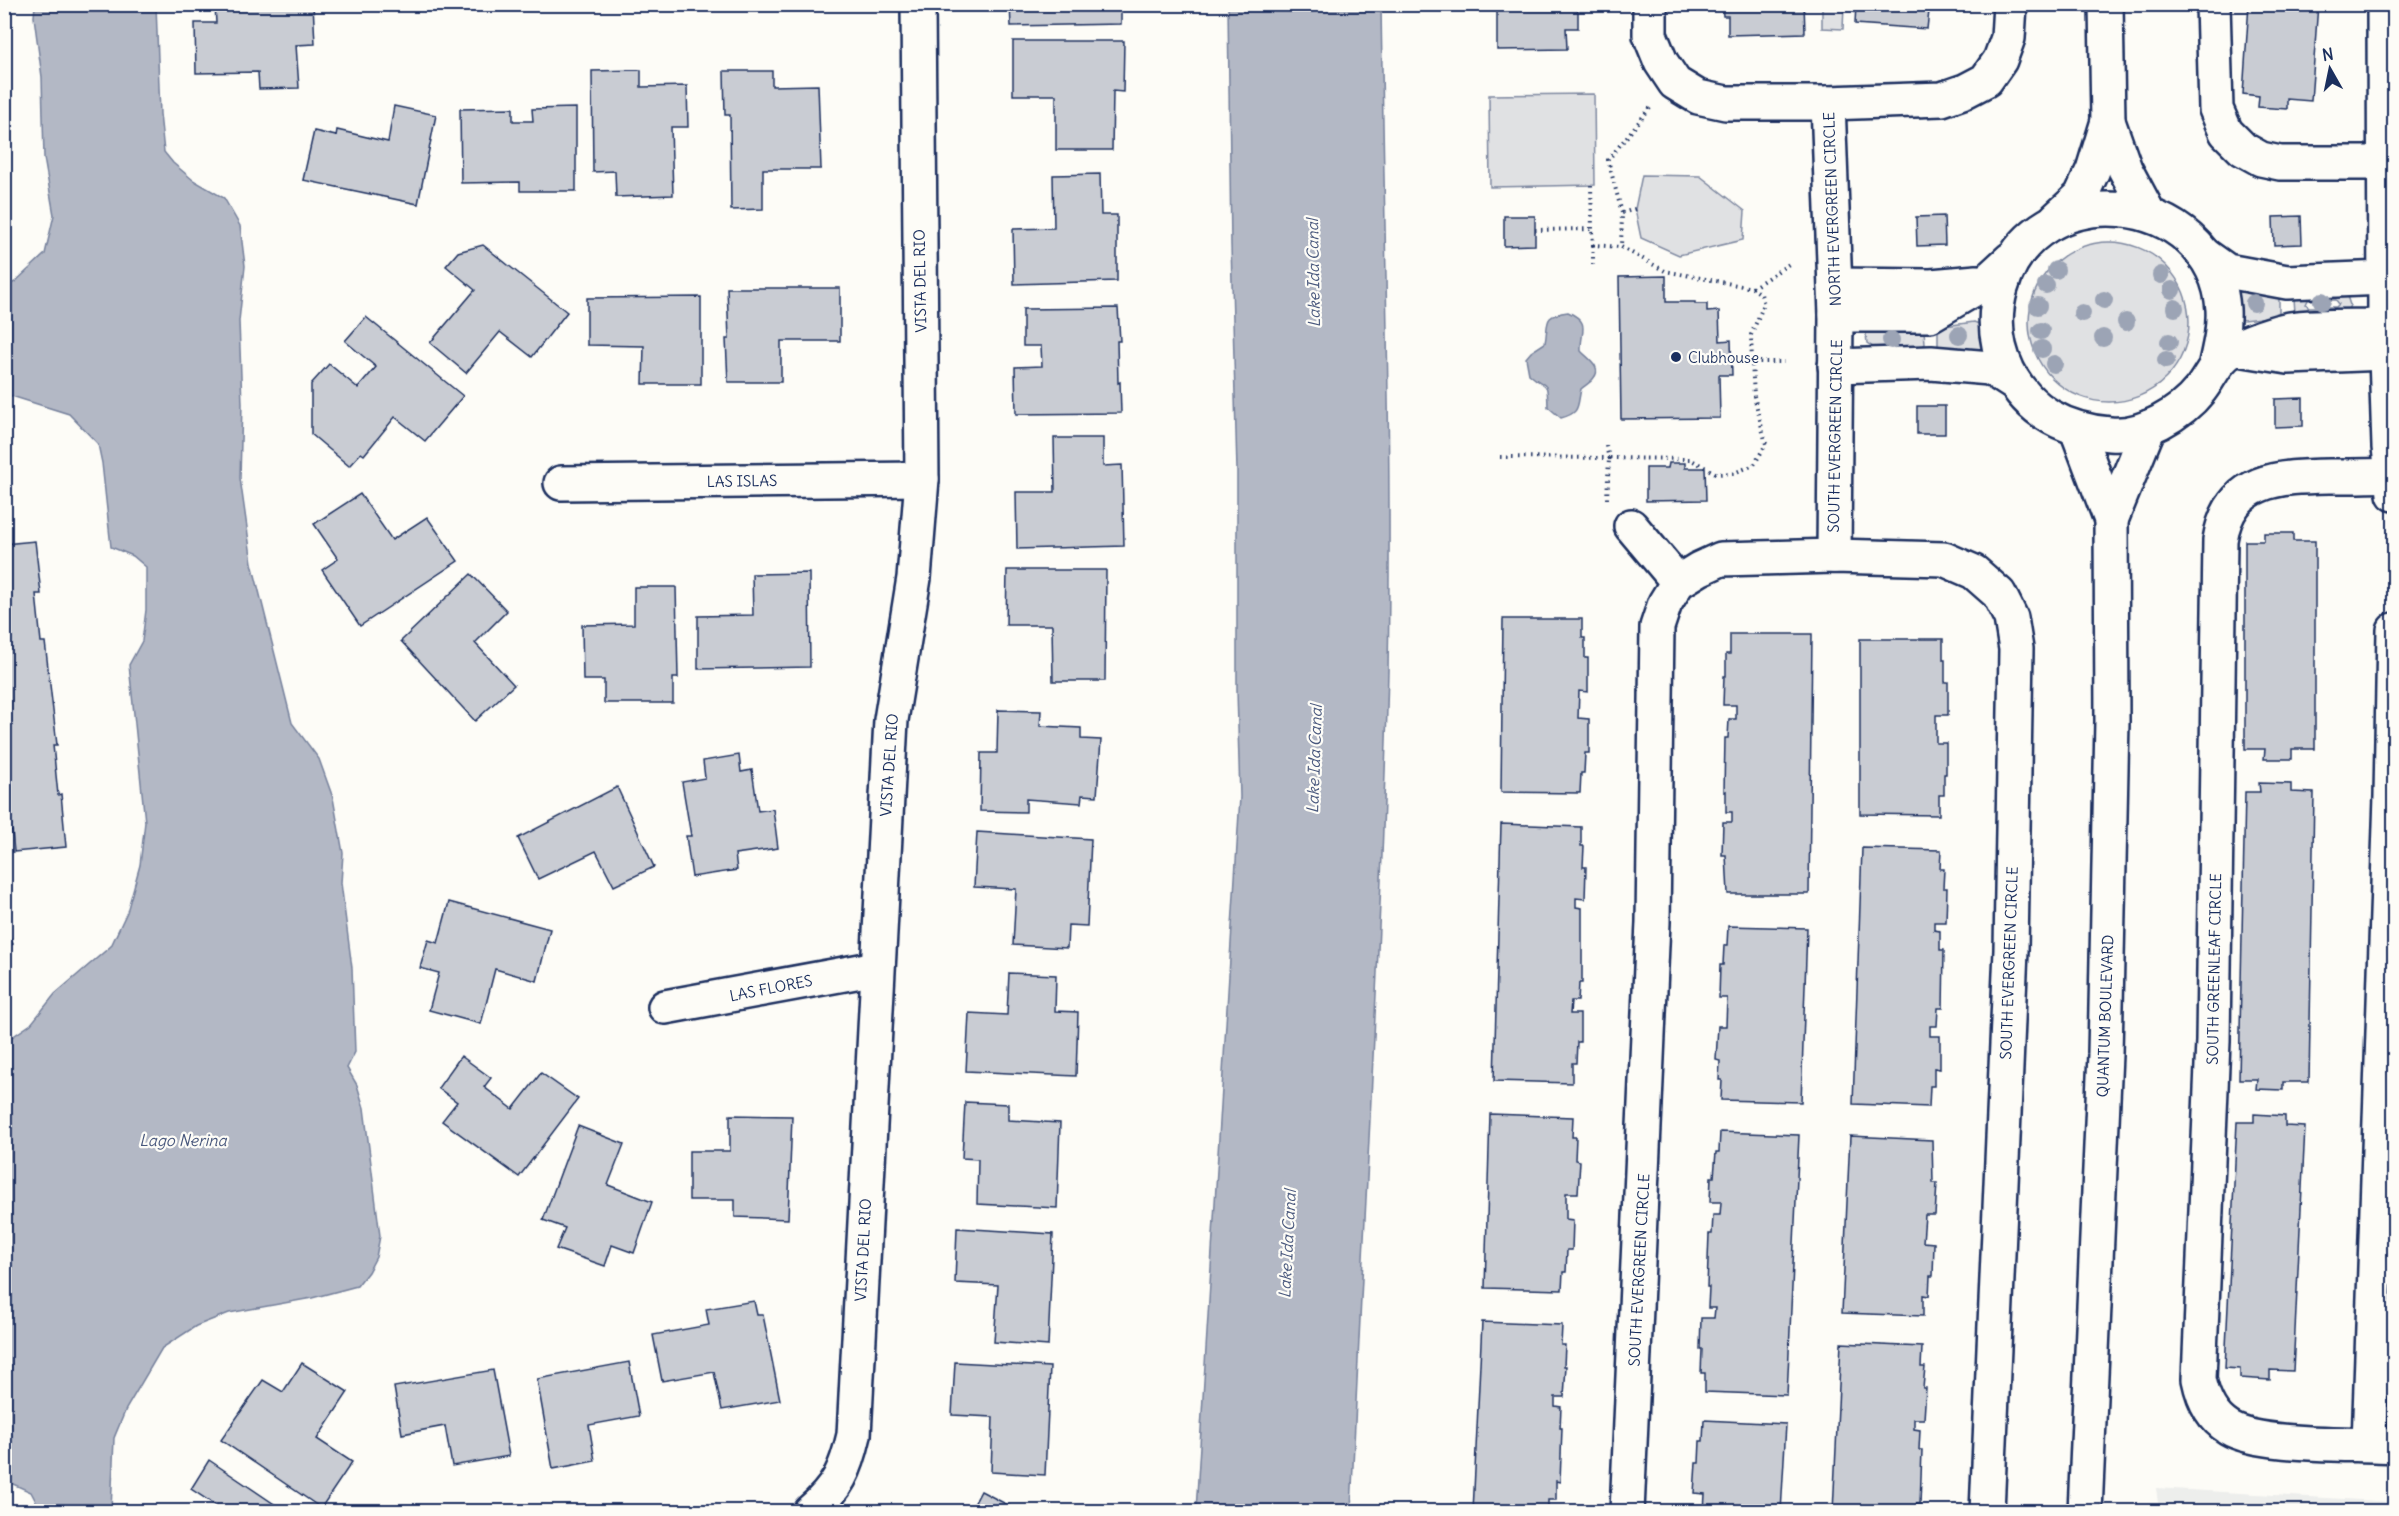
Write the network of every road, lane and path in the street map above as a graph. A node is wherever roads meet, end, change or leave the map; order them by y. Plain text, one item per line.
1 (918, 4) edge
2 (1650, 4) edge
3 (2010, 4) edge
4 (2106, 4) edge
5 (2213, 4) edge
6 (2384, 4) edge
7 (1828, 103) junction
8 (1652, 105) dead end
9 (2108, 121) junction
10 (2389, 163) edge
11 (1591, 185) dead end
12 (1635, 209) dead end
13 (1622, 213) junction
14 (2149, 214) junction
15 (2052, 222) junction
16 (1592, 229) junction
17 (1535, 230) dead end
18 (1593, 244) junction
19 (1621, 247) junction
20 (2016, 254) junction
21 (2203, 254) junction
22 (1789, 264) dead end
23 (1593, 268) dead end
24 (2385, 278) junction
25 (1752, 288) junction
26 (1836, 300) junction
27 (2385, 340) junction
28 (2225, 356) junction
29 (1752, 362) junction
30 (1784, 362) dead end
31 (1835, 366) junction
32 (2015, 384) junction
33 (2149, 427) junction
34 (2077, 430) junction
35 (1605, 442) dead end
36 (1500, 458) dead end
37 (1609, 458) junction
38 (922, 479) junction
39 (2394, 481) edge
40 (561, 483) dead end
41 (1607, 502) dead end
42 (2111, 520) junction
43 (1631, 526) dead end
44 (1834, 556) junction
45 (1678, 582) junction
46 (2394, 630) edge
47 (877, 968) junction
48 (665, 1007) dead end
49 (2382, 1445) edge
50 (810, 1512) edge
51 (1627, 1512) edge
52 (1987, 1512) edge
53 (2085, 1512) edge

1 - 38 street, VISTA DEL RIO
2 - 7 street, NORTH EVERGREEN CIRCLE
3 - 7 street, NORTH EVERGREEN CIRCLE
4 - 9 street
5 - 10 street
6 - 10 street
7 - 26 street, NORTH EVERGREEN CIRCLE
8 - 13 path
9 - 14 street
9 - 15 street
10 - 24 street
11 - 16 path
12 - 13 path
13 - 19 path
14 - 15 street
14 - 21 street
15 - 20 street
16 - 17 path
16 - 18 path
18 - 19 path
18 - 23 path
19 - 25 path
20 - 26 street
20 - 32 street
21 - 24 street
21 - 28 street
22 - 25 path
24 - 27 street
25 - 29 path
26 - 31 street, SOUTH EVERGREEN CIRCLE
27 - 28 street
27 - 39 street
28 - 33 street
29 - 30 path
29 - 37 path
31 - 32 street
31 - 44 street, SOUTH EVERGREEN CIRCLE
32 - 34 street
33 - 34 street
33 - 42 street, QUANTUM BOULEVARD
34 - 42 street, QUANTUM BOULEVARD
35 - 37 path
36 - 37 path
37 - 41 path
38 - 40 street, LAS ISLAS
38 - 47 street, VISTA DEL RIO
39 - 49 street, SOUTH GREENLEAF CIRCLE
42 - 53 street, QUANTUM BOULEVARD
43 - 45 street
44 - 45 street, SOUTH EVERGREEN CIRCLE
44 - 52 street, SOUTH EVERGREEN CIRCLE
45 - 51 street, SOUTH EVERGREEN CIRCLE
46 - 49 street
47 - 48 street, LAS FLORES
47 - 50 street, VISTA DEL RIO

